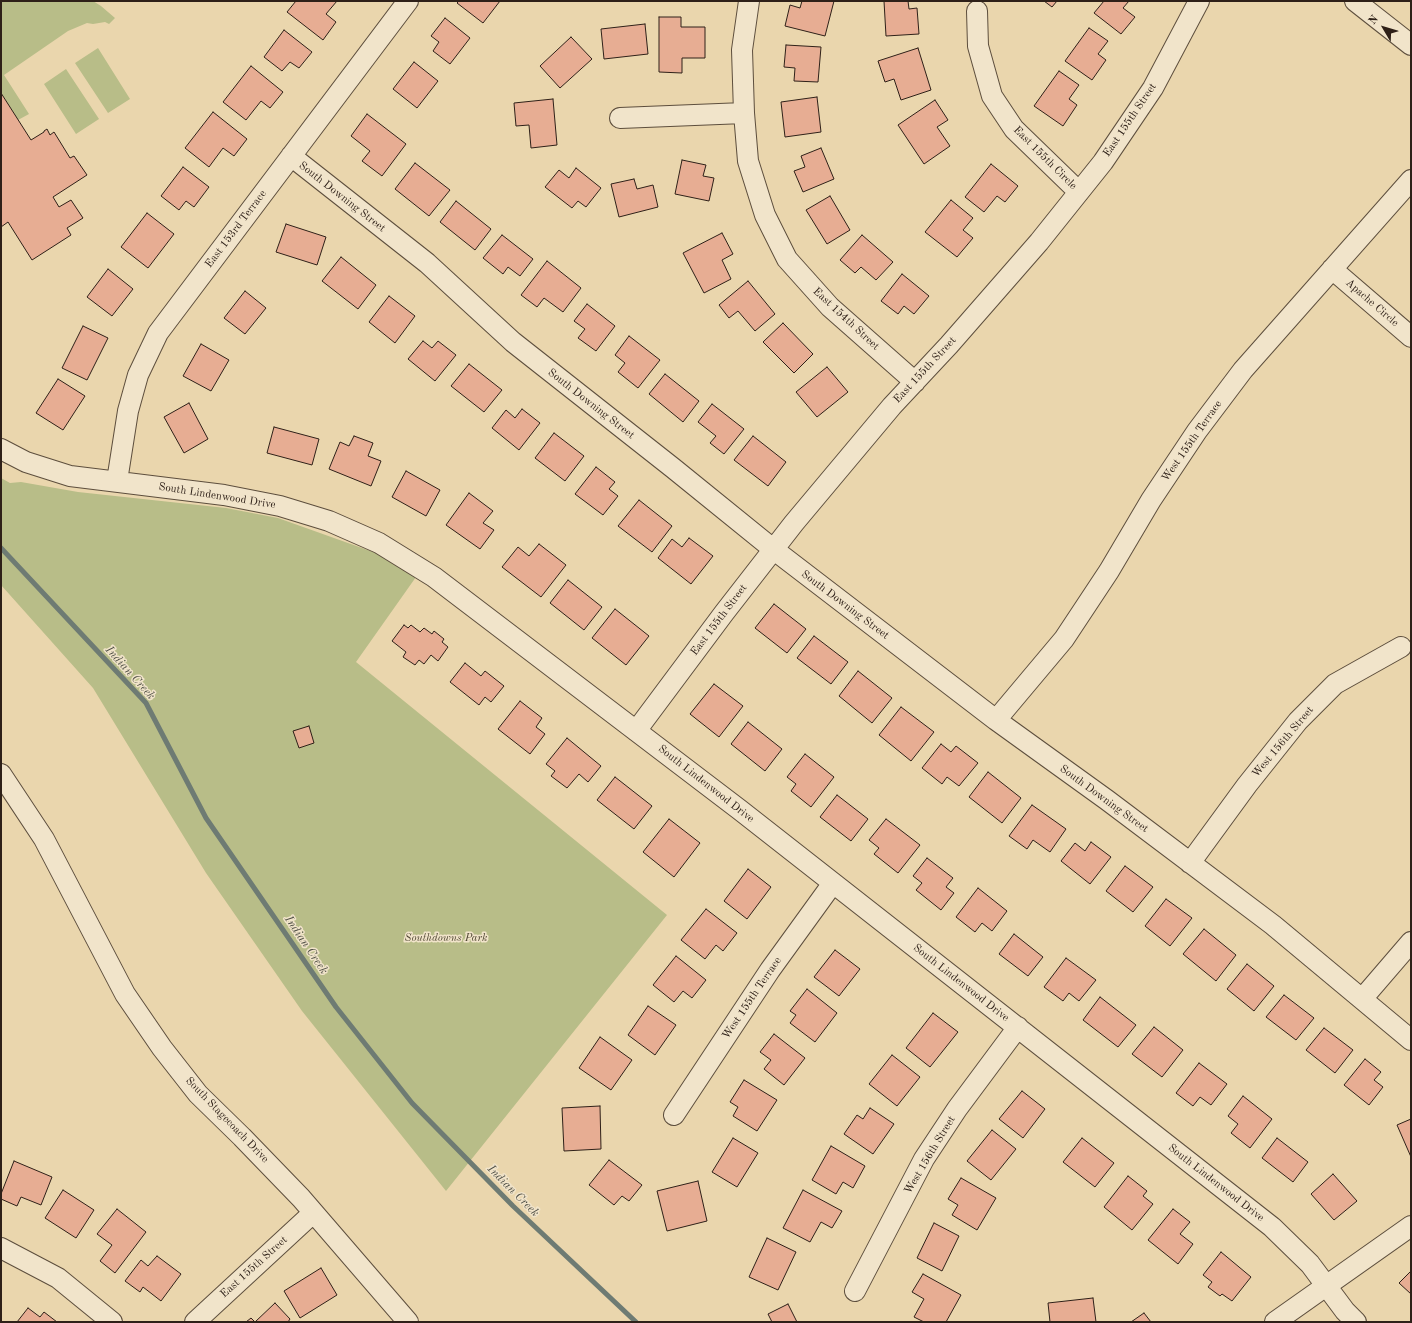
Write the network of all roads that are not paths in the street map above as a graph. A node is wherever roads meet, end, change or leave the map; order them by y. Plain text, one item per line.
1 (408, 1) edge
2 (749, 1) edge
3 (1199, 1) edge
4 (1355, 1) edge
5 (977, 12) dead end
6 (1411, 45) edge
7 (744, 113) junction
8 (620, 118) dead end
9 (291, 156) junction
10 (1411, 180) edge
11 (1078, 192) junction
12 (1332, 269) junction
13 (1411, 337) edge
14 (915, 382) junction
15 (1, 449) edge
16 (117, 482) junction
17 (773, 549) junction
18 (1401, 647) dead end
19 (996, 720) junction
20 (636, 731) junction
21 (1, 774) edge
22 (1190, 863) junction
23 (833, 883) junction
24 (1411, 942) edge
25 (1362, 999) junction
26 (1018, 1027) junction
27 (1411, 1040) edge
28 (674, 1115) dead end
29 (314, 1213) junction
30 (1411, 1226) edge
31 (1, 1248) edge
32 (1326, 1286) junction
33 (855, 1291) dead end
34 (112, 1322) edge
35 (195, 1322) edge
36 (408, 1322) edge
37 (1275, 1322) edge
38 (1356, 1322) edge

1 - 9 street, East 153rd Terrace
2 - 7 street, East 154th Street
3 - 11 street, East 155th Street
4 - 6 street
5 - 11 street, East 155th Circle
7 - 8 street
7 - 14 street, East 154th Street
9 - 16 street, East 153rd Terrace
9 - 17 street, South Downing Street
10 - 12 street, West 155th Terrace
11 - 14 street, East 155th Street
12 - 13 street, Apache Circle
12 - 19 street, West 155th Terrace
14 - 17 street, East 155th Street
15 - 16 street, South Lindenwood Drive
16 - 20 street, South Lindenwood Drive
17 - 19 street, South Downing Street
17 - 20 street, East 155th Street
18 - 22 street, West 156th Street
19 - 22 street, South Downing Street
20 - 23 street, South Lindenwood Drive
21 - 29 street, South Stagecoach Drive
22 - 25 street, South Downing Street
23 - 26 street, South Lindenwood Drive
23 - 28 street, West 155th Terrace
24 - 25 street
25 - 27 street, South Downing Street
26 - 32 street, South Lindenwood Drive
26 - 33 street, West 156th Street
29 - 35 street, East 155th Street
29 - 36 street, South Stagecoach Drive
30 - 32 street
31 - 34 street
32 - 37 street
32 - 38 street, South Lindenwood Drive

